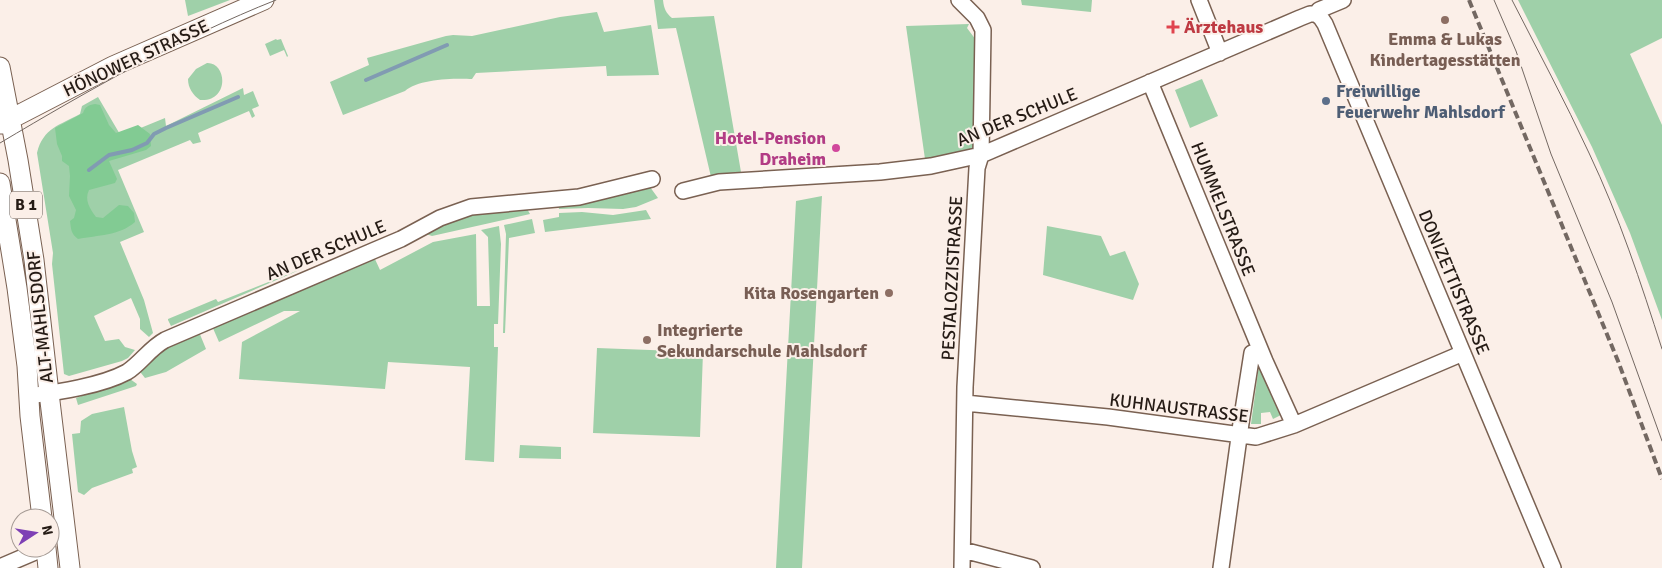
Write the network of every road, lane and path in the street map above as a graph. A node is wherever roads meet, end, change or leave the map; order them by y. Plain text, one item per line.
1 (264, 0) edge
2 (959, 0) edge
3 (1199, 0) edge
4 (1343, 0) edge
5 (1316, 14) junction
6 (1220, 53) junction
7 (0, 67) edge
8 (1150, 82) junction
9 (5, 122) edge
10 (981, 155) junction
11 (652, 180) dead end
12 (0, 183) edge
13 (683, 191) dead end
14 (1260, 350) junction
15 (1463, 353) junction
16 (49, 393) junction
17 (29, 396) junction
18 (965, 404) junction
19 (1294, 425) junction
20 (1239, 435) junction
21 (41, 508) edge
22 (963, 550) junction
23 (21, 558) edge
24 (0, 567) edge
25 (70, 568) edge
26 (962, 568) edge
27 (1032, 568) edge
28 (1221, 568) edge
29 (1553, 568) edge

1 - 9 main road, HÖNOWER STRASSE
2 - 10 street, PESTALOZZISTRASSE
3 - 6 street
4 - 5 street, AN DER SCHULE
5 - 6 street, AN DER SCHULE
5 - 15 street, DONIZETTISTRASSE
6 - 8 street, AN DER SCHULE
7 - 9 main road, ALT-MAHLSDORF / B 1
8 - 10 street, AN DER SCHULE
8 - 14 street, HUMMELSTRASSE
9 - 16 main road, ALT-MAHLSDORF / B 1
10 - 13 street, AN DER SCHULE
10 - 18 street, PESTALOZZISTRASSE
11 - 16 street, AN DER SCHULE
12 - 17 main road, ALT-MAHLSDORF / B 1
14 - 19 street, HUMMELSTRASSE
14 - 20 street
15 - 19 street, KUHNAUSTRASSE
15 - 29 street, DONIZETTISTRASSE
16 - 17 street, AN DER SCHULE
16 - 25 main road, ALT-MAHLSDORF / B 1
17 - 21 main road, ALT-MAHLSDORF / B 1
18 - 20 street, KUHNAUSTRASSE
18 - 22 street, PESTALOZZISTRASSE
19 - 20 street, KUHNAUSTRASSE
20 - 28 street
22 - 26 street, PESTALOZZISTRASSE
22 - 27 street
23 - 24 street

